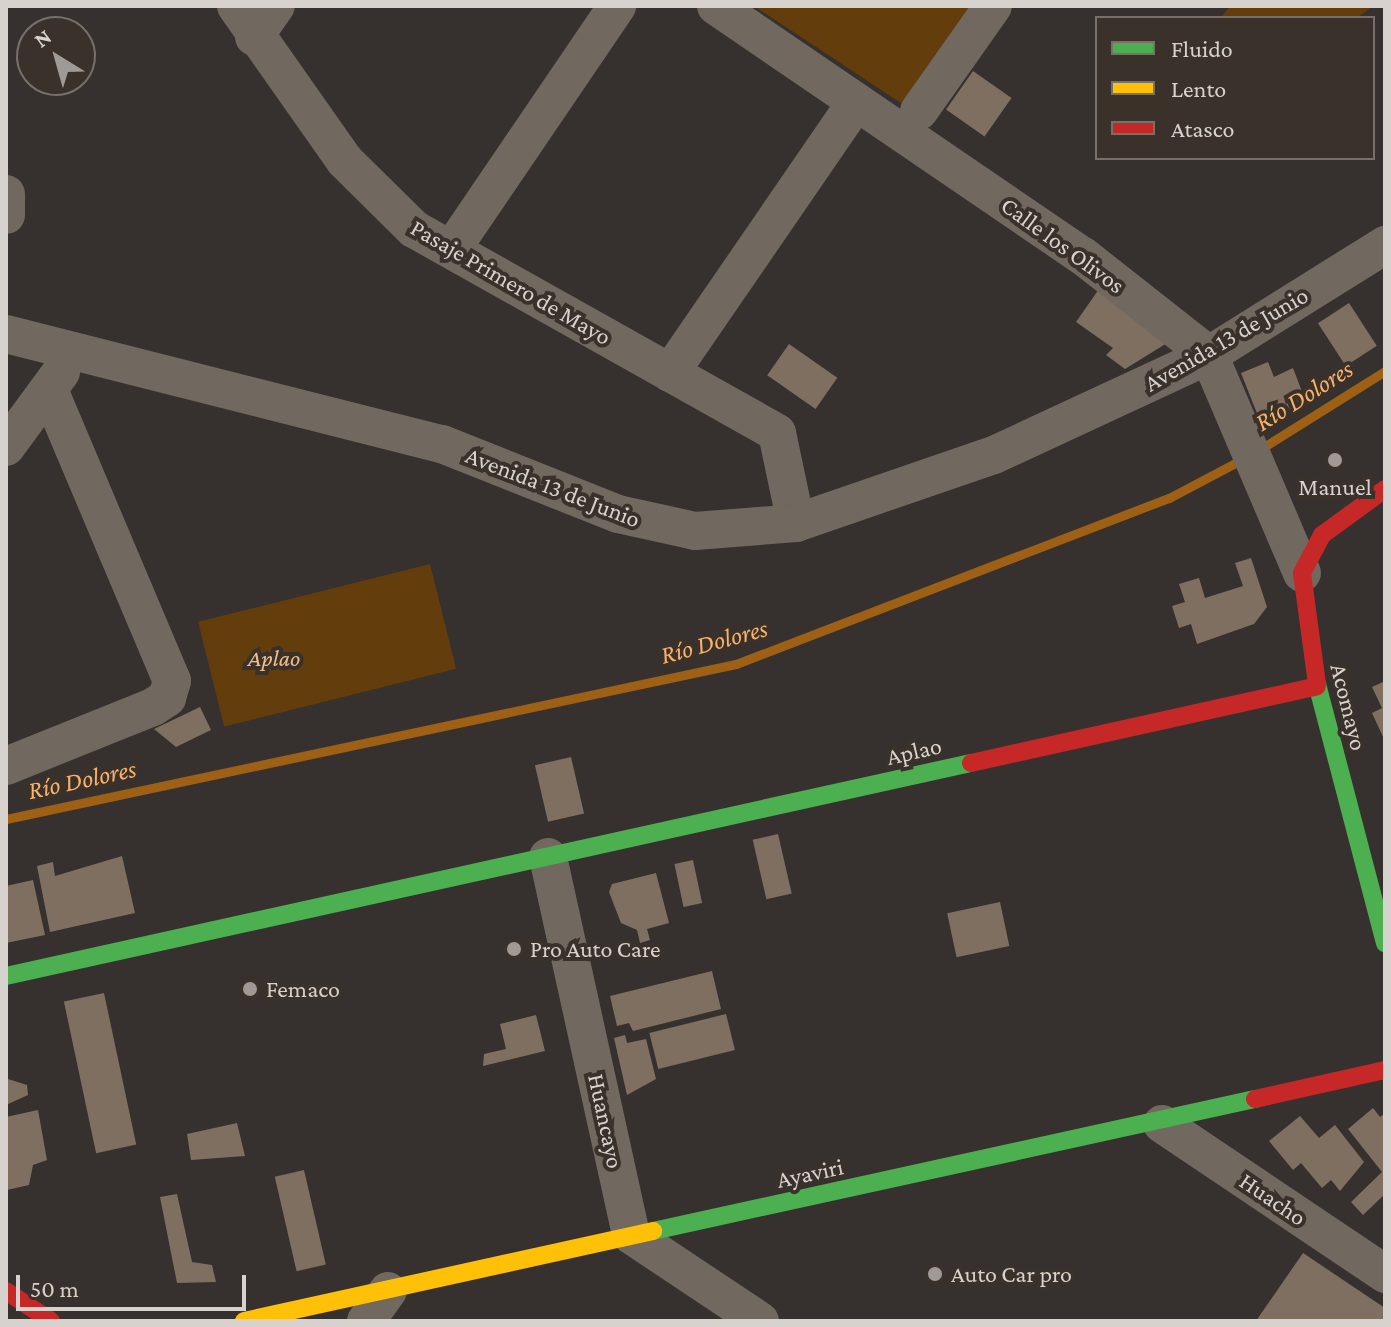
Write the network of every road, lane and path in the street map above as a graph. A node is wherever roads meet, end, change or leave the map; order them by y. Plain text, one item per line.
1 (276, 6) edge
2 (617, 6) edge
3 (716, 6) edge
4 (993, 6) edge
5 (245, 21) edge
6 (856, 102) junction
7 (919, 111) dead end
8 (6, 194) edge
9 (6, 215) edge
10 (1385, 245) edge
11 (452, 249) junction
12 (6, 334) edge
13 (75, 349) junction
14 (1218, 368) junction
15 (670, 373) junction
16 (49, 390) junction
17 (6, 447) edge
18 (1385, 489) edge
19 (796, 523) junction
20 (1302, 573) junction
21 (1317, 686) junction
22 (6, 766) edge
23 (548, 857) junction
24 (1385, 943) edge
25 (6, 976) edge
26 (1385, 1070) edge
27 (1162, 1124) junction
28 (631, 1235) junction
29 (1385, 1274) edge
30 (6, 1291) edge
31 (388, 1291) junction
32 (51, 1321) edge
33 (244, 1321) edge
34 (366, 1321) edge
35 (760, 1321) edge

1 - 5 street
2 - 11 street
3 - 6 street, Calle los Olivos
4 - 7 street
5 - 11 street, Pasaje Primero de Mayo
6 - 14 street, Calle los Olivos
6 - 15 street
8 - 9 street
10 - 14 street, Avenida 13 de Junio
11 - 15 street, Pasaje Primero de Mayo
12 - 13 street, Avenida 13 de Junio
13 - 16 street
13 - 19 street, Avenida 13 de Junio
14 - 19 street, Avenida 13 de Junio
14 - 20 street
15 - 19 street, Pasaje Primero de Mayo
16 - 17 street
16 - 22 street
18 - 20 street
20 - 21 street, Acomayo
21 - 23 street, Aplao
21 - 24 street, Acomayo
23 - 25 street, Aplao
23 - 28 street, Huancayo
26 - 27 street, Ayaviri
27 - 28 street, Ayaviri
27 - 29 street, Huacho
28 - 31 street, Ayaviri
28 - 35 street
30 - 32 street
31 - 33 street, Ayaviri
31 - 34 street

